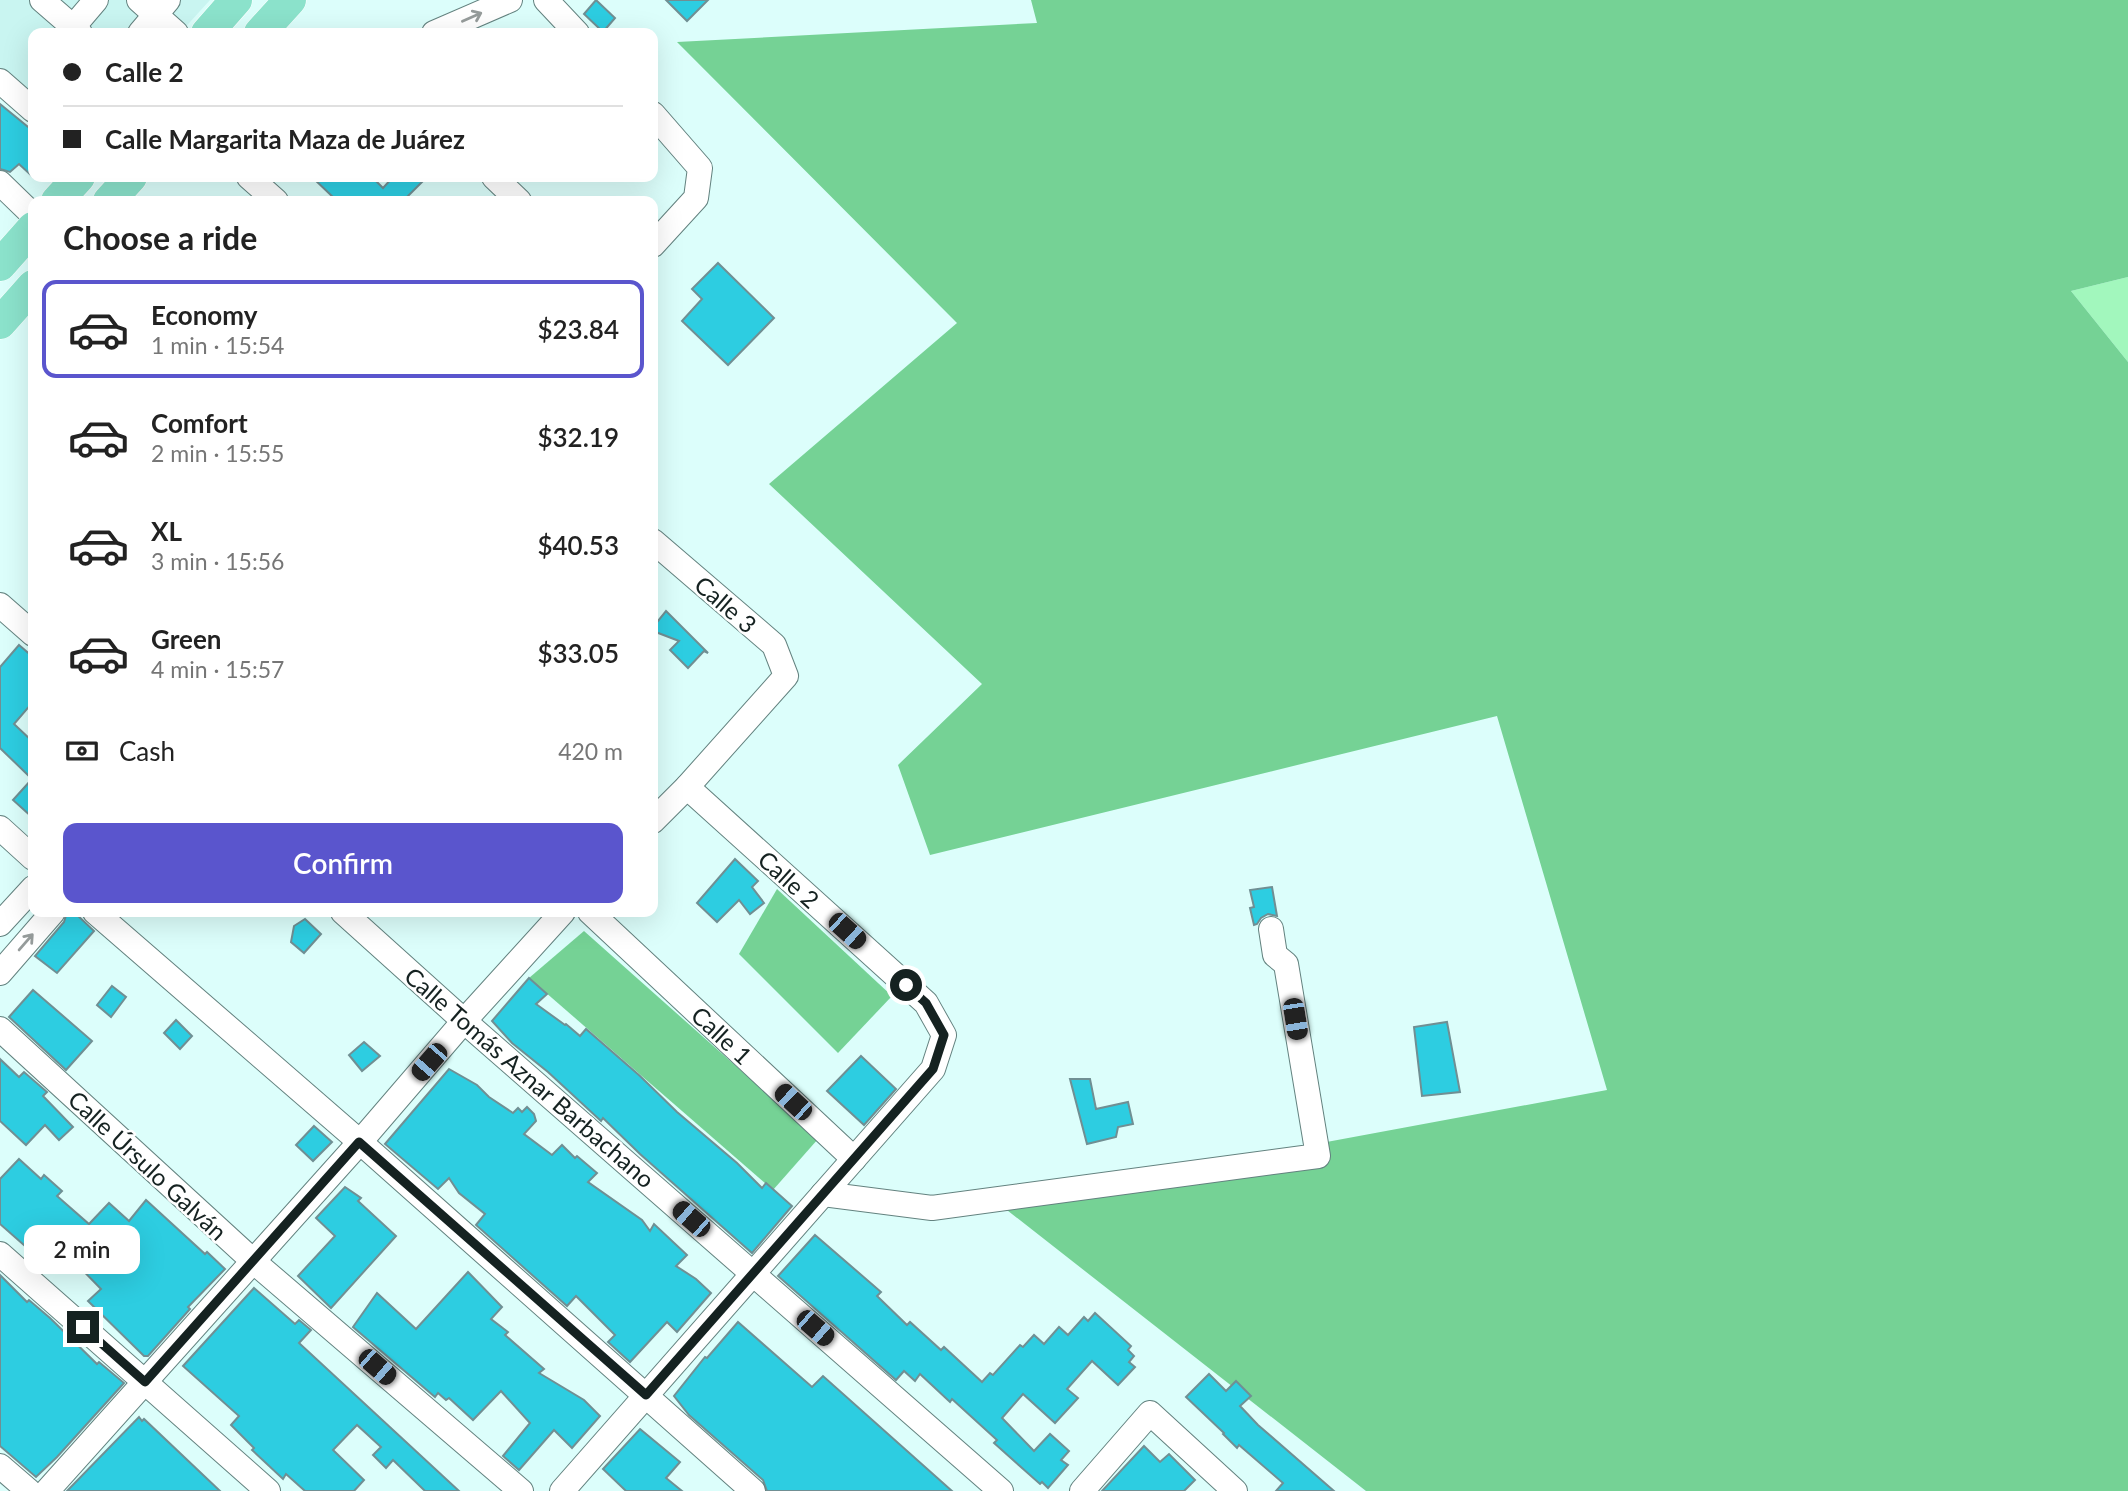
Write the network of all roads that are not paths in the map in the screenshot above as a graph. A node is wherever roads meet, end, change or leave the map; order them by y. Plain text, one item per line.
1 (42, 0) edge
2 (96, 0) edge
3 (236, 0) edge
4 (290, 0) edge
5 (510, 0) edge
6 (546, 0) edge
7 (151, 12) edge
8 (75, 28) edge
9 (78, 28) edge
10 (170, 28) edge
11 (211, 28) edge
12 (265, 28) edge
13 (446, 28) edge
14 (572, 28) edge
15 (0, 81) edge
16 (28, 106) edge
17 (658, 120) edge
18 (74, 182) edge
19 (126, 182) edge
20 (255, 182) edge
21 (499, 182) edge
22 (0, 183) edge
23 (62, 196) edge
24 (114, 196) edge
25 (270, 196) edge
26 (514, 196) edge
27 (28, 210) edge
28 (28, 234) edge
29 (658, 240) edge
30 (0, 265) edge
31 (28, 292) edge
32 (0, 323) edge
33 (658, 545) edge
34 (0, 605) edge
35 (28, 630) edge
36 (687, 787) junction
37 (658, 816) edge
38 (0, 828) edge
39 (28, 853) edge
40 (28, 893) edge
41 (49, 917) edge
42 (101, 917) edge
43 (349, 917) edge
44 (558, 917) edge
45 (595, 917) edge
46 (0, 924) edge
47 (1271, 929) dead end
48 (0, 973) edge
49 (464, 1021) junction
50 (0, 1029) edge
51 (359, 1142) junction
52 (854, 1159) junction
53 (823, 1195) junction
54 (0, 1254) edge
55 (253, 1261) junction
56 (754, 1273) junction
57 (145, 1382) junction
58 (646, 1395) junction
59 (0, 1466) edge
60 (29, 1491) edge
61 (47, 1491) edge
62 (268, 1491) edge
63 (521, 1491) edge
64 (562, 1491) edge
65 (753, 1491) edge
66 (1001, 1491) edge
67 (1082, 1491) edge
68 (1235, 1491) edge

1 - 8 street
2 - 9 street
3 - 11 main road
4 - 12 main road
13 -> 5 street
6 - 14 street
7 - 10 street
15 - 16 street
17 - 29 street
18 - 23 main road
19 - 24 main road
20 - 25 street
21 - 26 street
22 - 27 street
28 - 30 main road
31 - 32 main road
33 - 36 street, Calle 3
34 - 35 street
36 - 37 street
36 - 52 street, Calle 2
38 - 39 street
40 - 46 street
48 -> 41 street
42 - 51 street
43 - 49 street, Calle Tomás Aznar Barbachano
44 - 49 street
45 - 52 street, Calle 1
47 - 53 street
49 - 51 street
49 - 56 street, Calle Tomás Aznar Barbachano
50 - 55 street, Calle Úrsulo Galván
51 - 55 street
51 - 58 street
52 - 53 street
53 - 56 street
54 - 57 street
55 - 57 street
55 - 63 street, Calle Úrsulo Galván
56 - 58 street
56 - 66 street, Calle Tomás Aznar Barbachano
57 - 61 street
57 - 62 street
58 - 64 street
58 - 65 street
59 - 60 street
67 - 68 street

